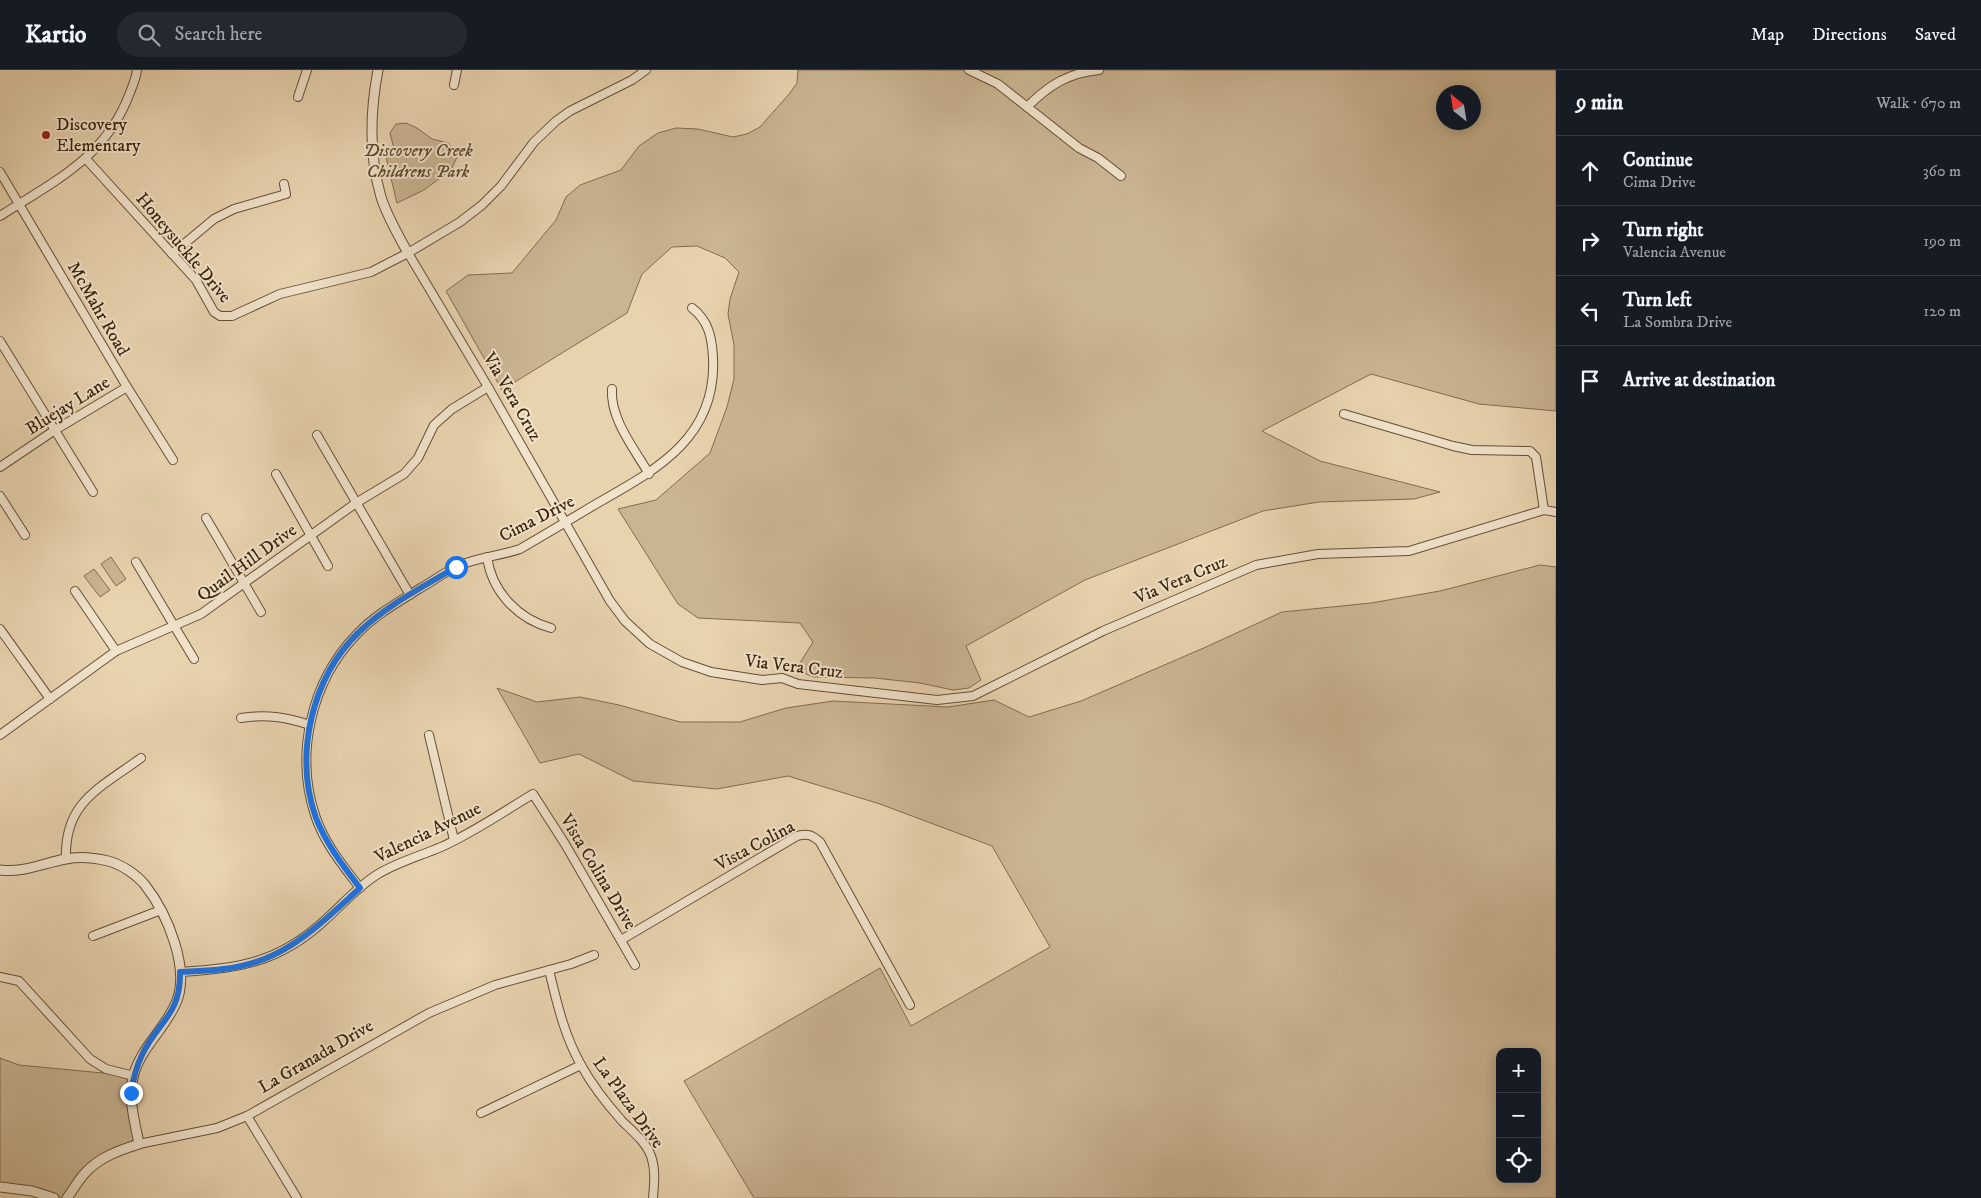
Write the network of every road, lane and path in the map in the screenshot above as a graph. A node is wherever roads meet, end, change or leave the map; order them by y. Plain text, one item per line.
1 (138, 70) edge
2 (307, 70) edge
3 (378, 70) edge
4 (457, 70) edge
5 (646, 70) edge
6 (969, 70) edge
7 (1099, 70) edge
8 (454, 85) dead end
9 (298, 96) dead end
10 (1027, 107) junction
11 (86, 159) junction
12 (0, 172) edge
13 (1121, 176) dead end
14 (284, 184) dead end
15 (19, 204) junction
16 (0, 216) edge
17 (408, 253) junction
18 (172, 254) junction
19 (692, 308) dead end
20 (0, 341) edge
21 (127, 388) junction
22 (488, 388) junction
23 (612, 389) dead end
24 (1344, 414) dead end
25 (55, 430) junction
26 (317, 435) dead end
27 (173, 460) dead end
28 (0, 467) edge
29 (276, 474) dead end
30 (649, 474) junction
31 (93, 492) dead end
32 (0, 496) edge
33 (356, 503) junction
34 (1544, 510) junction
35 (1556, 512) edge
36 (206, 518) dead end
37 (565, 523) junction
38 (311, 535) junction
39 (24, 536) dead end
40 (487, 557) junction
41 (136, 562) dead end
42 (328, 566) dead end
43 (244, 584) junction
44 (75, 591) dead end
45 (410, 595) junction
46 (260, 612) dead end
47 (174, 628) junction
48 (551, 628) dead end
49 (0, 629) edge
50 (116, 651) junction
51 (194, 659) dead end
52 (50, 698) junction
53 (241, 718) dead end
54 (310, 725) junction
55 (0, 735) edge
56 (429, 735) dead end
57 (141, 758) dead end
58 (534, 794) joint
59 (454, 840) junction
60 (66, 859) junction
61 (0, 870) edge
62 (360, 888) junction
63 (161, 910) junction
64 (93, 936) dead end
65 (622, 940) junction
66 (594, 955) dead end
67 (635, 965) dead end
68 (549, 970) junction
69 (180, 972) junction
70 (0, 977) edge
71 (910, 1005) dead end
72 (581, 1065) junction
73 (134, 1076) junction
74 (481, 1113) dead end
75 (247, 1116) junction
76 (139, 1144) junction
77 (0, 1187) edge
78 (294, 1197) edge
79 (54, 1198) edge
80 (67, 1198) edge
81 (653, 1198) edge

1 - 11 street
2 - 9 street
3 - 17 street, Via Vera Cruz
4 - 8 street
5 - 17 street, Honeysuckle Drive
6 - 10 street
7 - 10 street
10 - 13 street
11 - 15 street
11 - 18 street, Honeysuckle Drive
12 - 15 street, McMahr Road
14 - 18 street
15 - 16 street
15 - 21 street, McMahr Road
17 - 18 street, Honeysuckle Drive
17 - 22 street, Via Vera Cruz
19 - 30 street, Cima Drive
20 - 25 street
21 - 25 street, Bluejay Lane
21 - 27 street, McMahr Road
22 - 33 street, Quail Hill Drive
22 - 37 street, Via Vera Cruz
23 - 30 street
24 - 34 street
25 - 28 street, Bluejay Lane
25 - 31 street
26 - 33 street
29 - 38 street
30 - 37 street, Cima Drive
32 - 39 street
33 - 38 street, Quail Hill Drive
33 - 45 street
34 - 35 street, Via Vera Cruz
34 - 37 street, Via Vera Cruz
36 - 43 street
37 - 40 street, Cima Drive
38 - 42 street
38 - 43 street, Quail Hill Drive
40 - 45 street, Cima Drive
40 - 48 street
41 - 47 street
43 - 46 street
43 - 47 street, Quail Hill Drive
44 - 50 street
45 - 54 street, Cima Drive
47 - 50 street, Quail Hill Drive
47 - 51 street
49 - 52 street
50 - 52 street, Quail Hill Drive
52 - 55 street, Quail Hill Drive
53 - 54 street
54 - 62 street, Cima Drive
56 - 59 street
57 - 60 street
58 - 59 street, Valencia Avenue
58 - 65 street, Vista Colina Drive
59 - 62 street, Valencia Avenue
60 - 61 street
60 - 63 street
62 - 69 street, Valencia Avenue
63 - 64 street
63 - 69 street
65 - 67 street, Vista Colina Drive
65 - 71 street, Vista Colina
66 - 68 street, La Granada Drive
68 - 72 street, La Plaza Drive
68 - 75 street, La Granada Drive
69 - 73 street
70 - 73 street
72 - 74 street
72 - 81 street, La Plaza Drive
73 - 76 street
75 - 76 street, La Granada Drive
75 - 78 street
76 - 80 street, La Granada Drive
77 - 79 street

